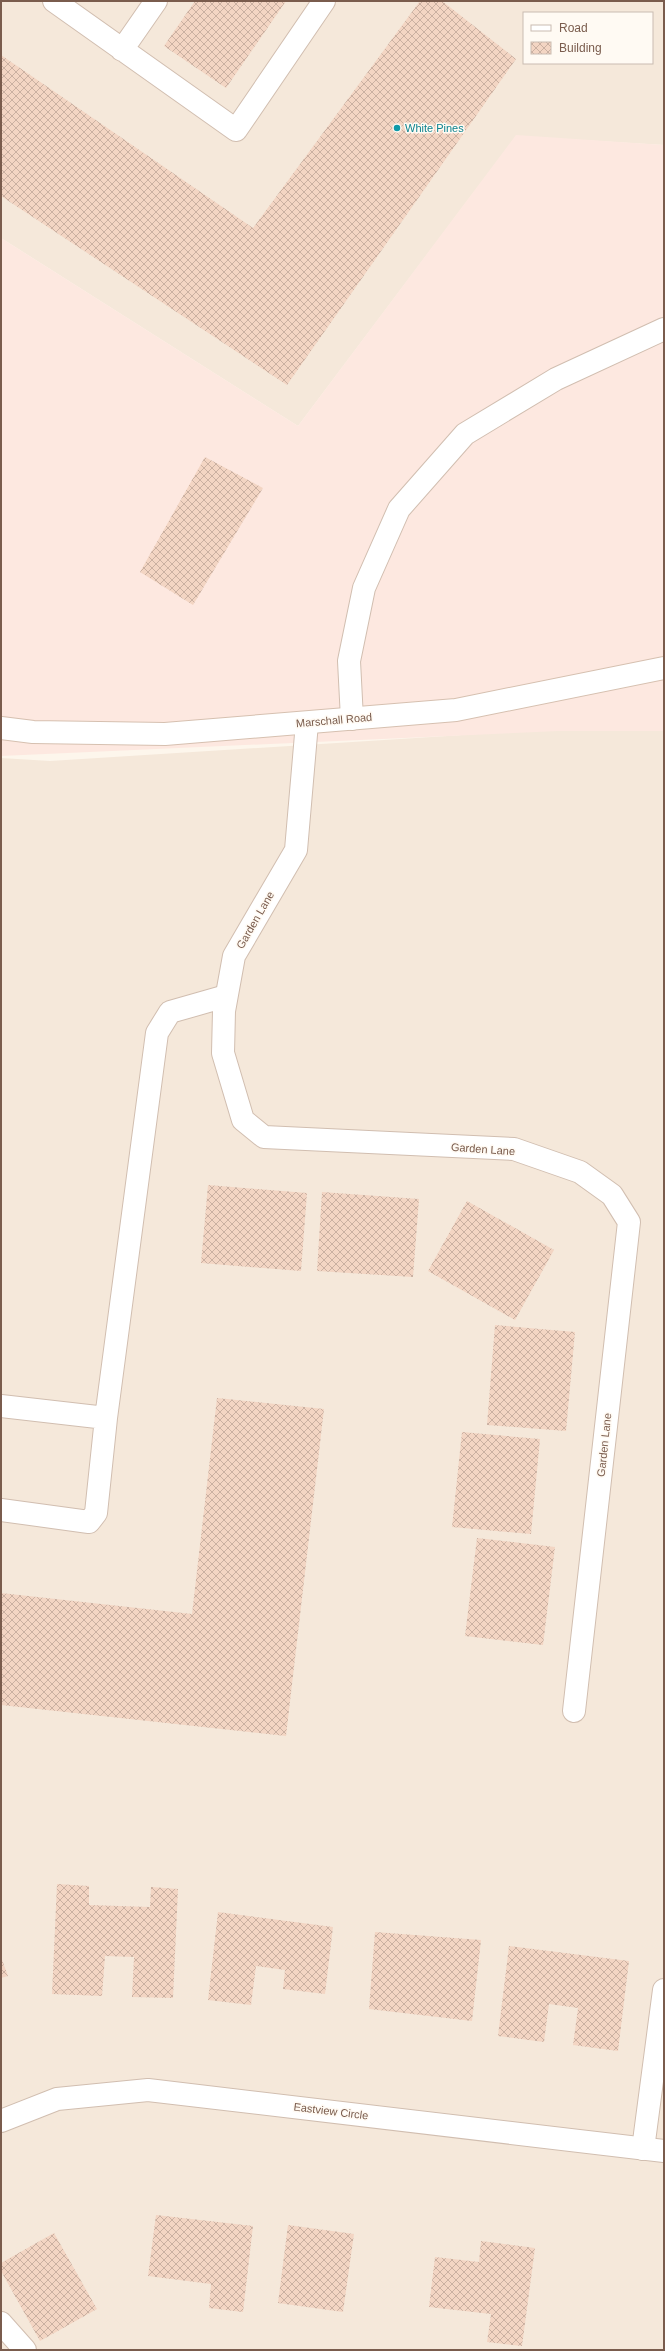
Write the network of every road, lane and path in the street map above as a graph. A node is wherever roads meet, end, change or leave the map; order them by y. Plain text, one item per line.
1 (54, 1) edge
2 (156, 1) edge
3 (324, 1) edge
4 (122, 50) junction
5 (664, 329) edge
6 (664, 668) edge
7 (352, 719) junction
8 (307, 723) junction
9 (1, 728) edge
10 (226, 996) junction
11 (1, 1406) edge
12 (106, 1418) junction
13 (1, 1510) edge
14 (574, 1711) dead end
15 (664, 1990) edge
16 (1, 2121) edge
17 (654, 2150) edge
18 (1, 2323) edge
19 (25, 2350) edge

1 - 4 street
2 - 4 street
3 - 4 street
5 - 7 street
6 - 7 street, Marschall Road
7 - 8 street, Marschall Road
8 - 9 street, Marschall Road
8 - 10 street, Garden Lane
10 - 12 street
10 - 14 street, Garden Lane
11 - 12 street
12 - 13 street
15 - 17 street
16 - 17 street, Eastview Circle
18 - 19 street

